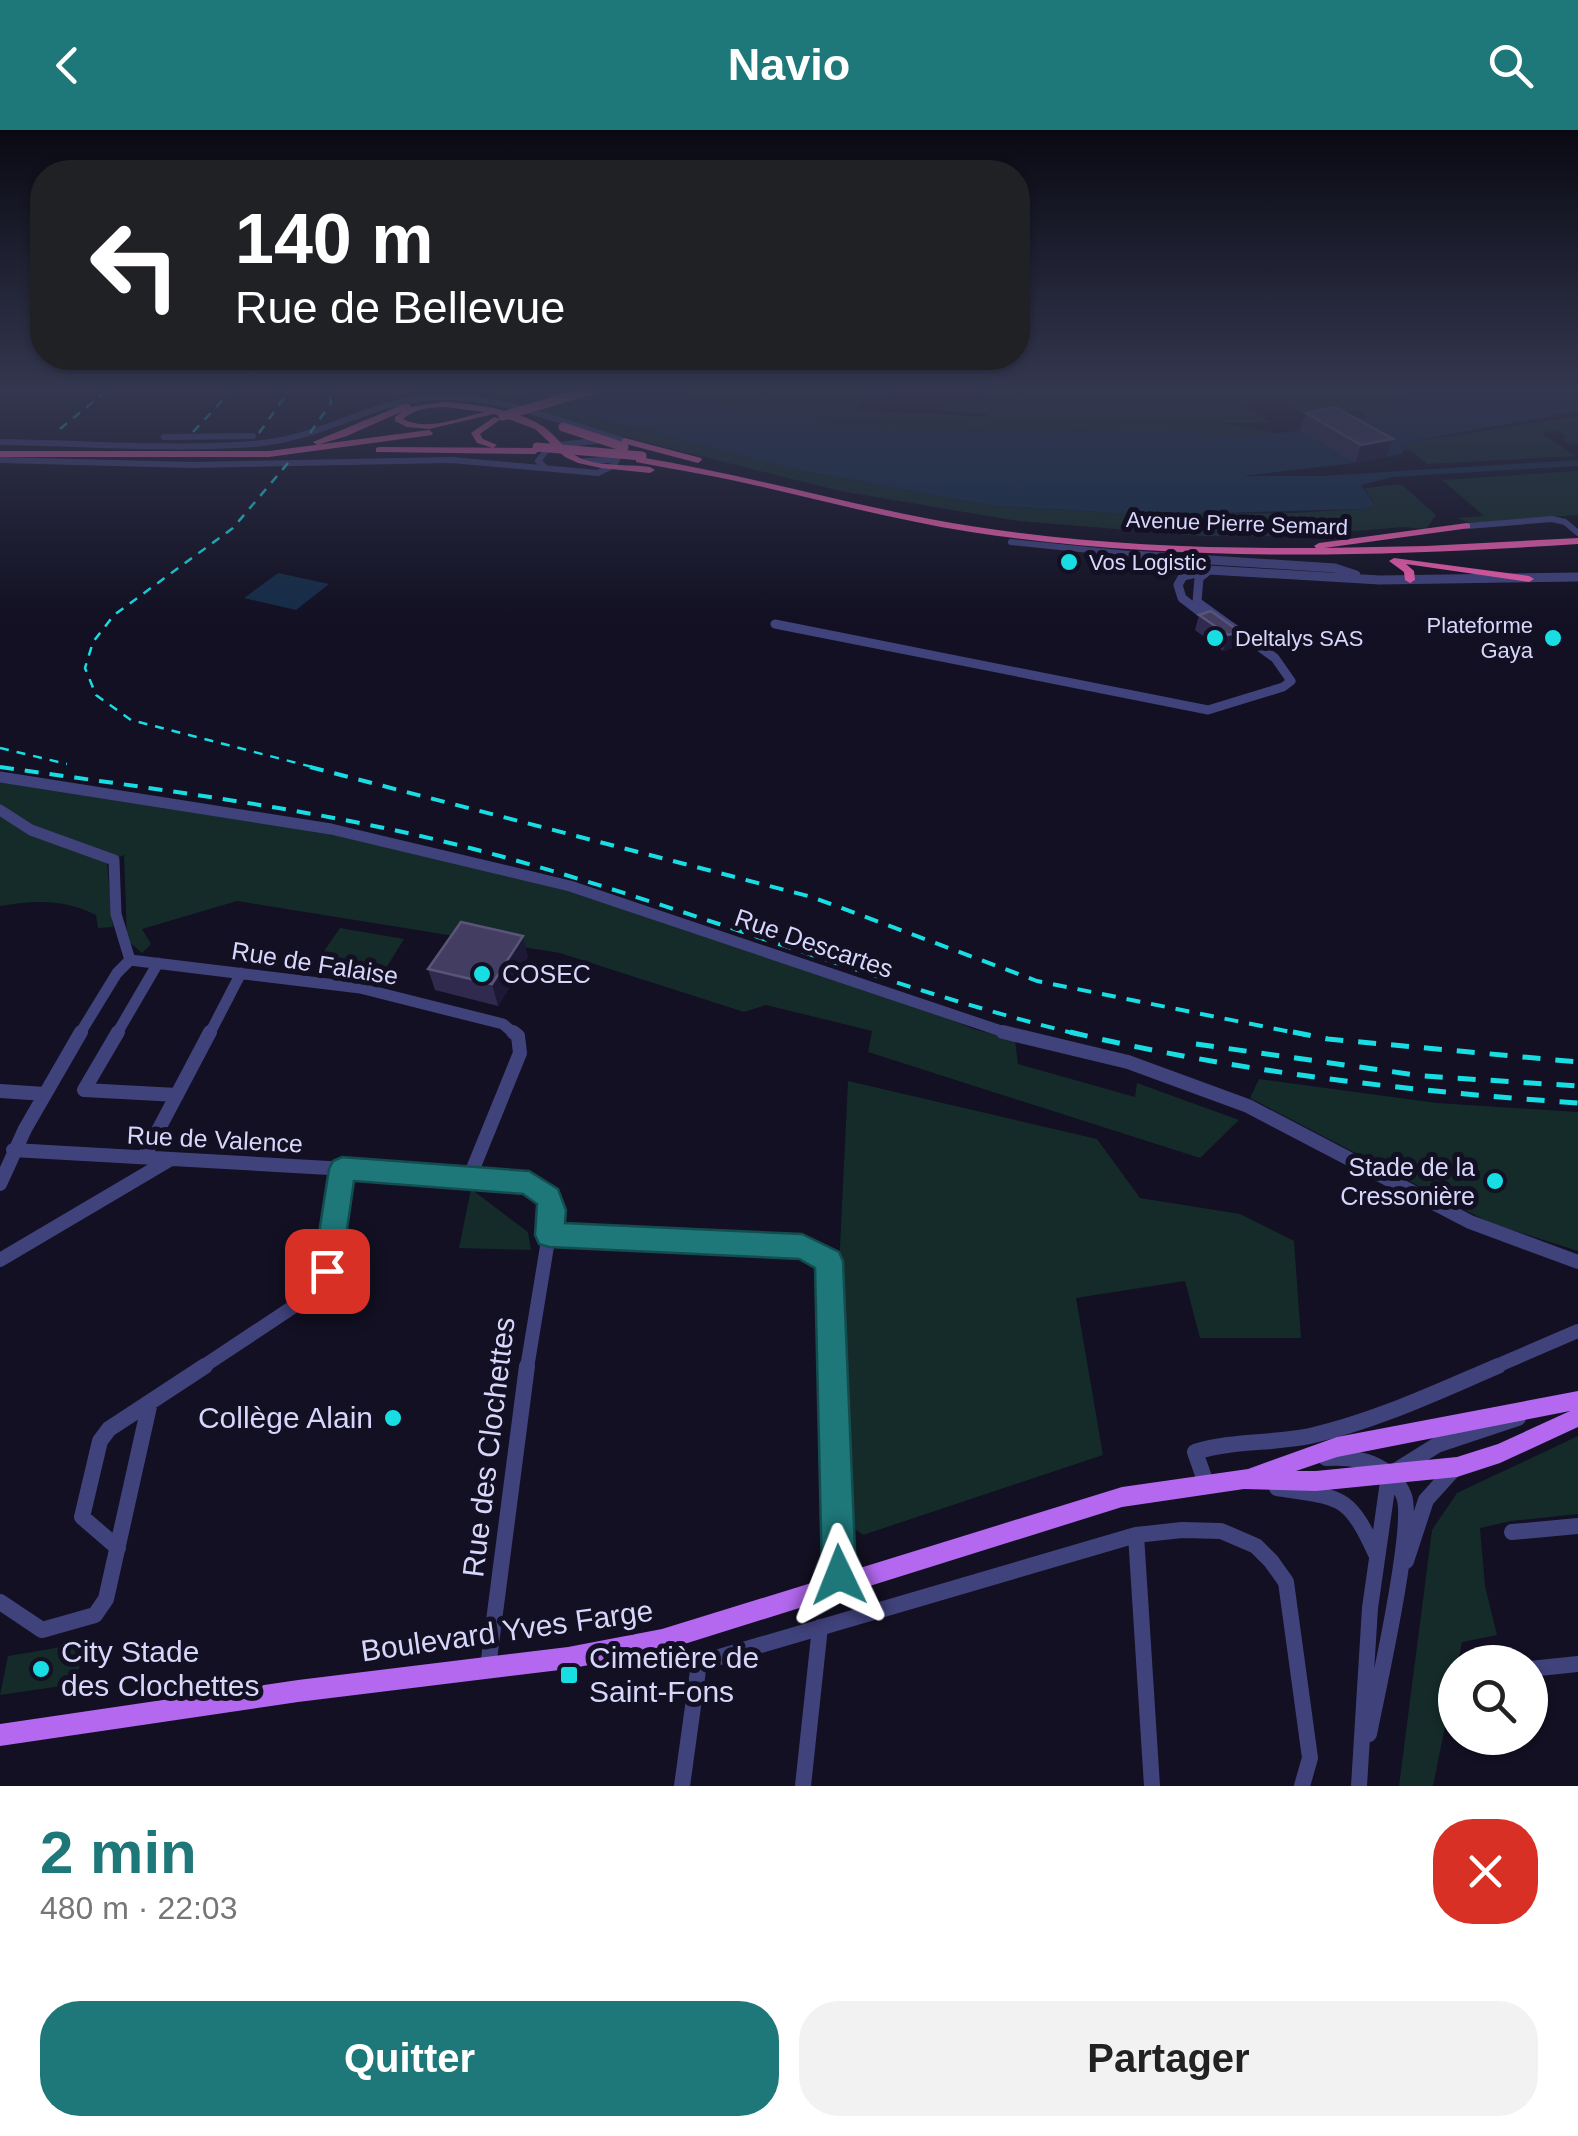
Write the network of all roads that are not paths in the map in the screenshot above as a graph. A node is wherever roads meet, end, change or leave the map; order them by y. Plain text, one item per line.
1 (507, 465) edge
2 (542, 465) edge
3 (614, 465) edge
4 (616, 465) edge
5 (682, 465) edge
6 (695, 465) edge
7 (717, 465) edge
8 (546, 468) junction
9 (666, 472) junction
10 (598, 473) junction
11 (838, 497) junction
12 (880, 513) junction
13 (1576, 517) edge
14 (1564, 522) junction
15 (1466, 526) joint
16 (1578, 536) edge
17 (1011, 542) dead end
18 (1315, 547) junction
19 (1338, 554) junction
20 (1390, 560) junction
21 (1209, 570) junction
22 (1494, 575) junction
23 (1578, 577) edge
24 (1364, 579) junction
25 (1529, 579) joint
26 (1410, 580) junction
27 (775, 624) dead end
28 (1278, 664) junction
29 (0, 777) edge
30 (0, 810) edge
31 (130, 960) junction
32 (158, 963) junction
33 (242, 973) junction
34 (0, 1091) edge
35 (45, 1094) junction
36 (177, 1094) junction
37 (13, 1150) junction
38 (144, 1156) junction
39 (171, 1159) junction
40 (342, 1169) junction
41 (470, 1176) junction
42 (0, 1184) edge
43 (549, 1235) junction
44 (0, 1260) edge
45 (1578, 1262) edge
46 (1578, 1331) edge
47 (1578, 1400) edge
48 (150, 1402) junction
49 (1535, 1409) junction
50 (1578, 1418) edge
51 (1288, 1462) junction
52 (1456, 1467) junction
53 (1389, 1475) junction
54 (1244, 1479) junction
55 (1206, 1484) junction
56 (1578, 1526) edge
57 (1512, 1532) dead end
58 (1136, 1536) junction
59 (118, 1548) junction
60 (1377, 1555) junction
61 (839, 1586) junction
62 (0, 1602) edge
63 (1394, 1604) junction
64 (820, 1627) junction
65 (662, 1640) junction
66 (699, 1663) junction
67 (1578, 1664) edge
68 (488, 1667) junction
69 (1548, 1667) edge
70 (0, 1734) edge
71 (1359, 1784) edge
72 (682, 1786) edge
73 (803, 1786) edge
74 (1152, 1786) edge
75 (1302, 1786) edge

1 - 8 street
2 - 8 street
3 - 10 street
4 - 9 highway
5 - 12 highway
6 - 11 highway
7 - 11 highway
8 - 10 street
9 - 10 highway
9 - 12 highway
11 - 18 highway, Avenue Pierre Semard
12 - 19 highway, Avenue Pierre Semard
13 - 14 street
14 - 15 street
14 - 16 street
15 - 18 highway
16 - 18 highway, Avenue Pierre Semard
16 - 19 highway, Avenue Pierre Semard
17 - 24 street
19 - 20 highway
20 - 22 highway
20 - 26 highway
21 - 24 street
21 - 28 street
21 - 28 street
22 - 25 highway
22 - 26 street
23 - 25 street
24 - 26 street
27 - 28 street
29 - 45 street, Rue Descartes
30 - 31 street
31 - 32 street, Rue de Falaise
31 - 35 street
32 - 33 street, Rue de Falaise
32 - 36 street
33 - 36 street
33 - 41 street, Rue de Falaise
34 - 35 street
35 - 37 street
36 - 38 street
37 - 38 street, Rue de Valence
37 - 42 street
38 - 39 street, Rue de Valence
39 - 40 street, Rue de Valence
39 - 44 street
40 - 41 street, Rue de Valence
40 - 48 street
41 - 43 street, Rue de Valence
43 - 61 street
43 - 68 street, Rue des Clochettes
46 - 55 street
47 - 49 main road, Boulevard Yves Farge
48 - 59 street
48 - 59 street
49 - 51 main road, Boulevard Yves Farge
49 - 53 street
50 - 52 main road, Boulevard Yves Farge
51 - 53 street
51 - 54 main road, Boulevard Yves Farge
52 - 53 main road, Boulevard Yves Farge
52 - 63 street
53 - 54 main road, Boulevard Yves Farge
53 - 60 street
53 - 63 street
54 - 55 main road, Boulevard Yves Farge
54 - 60 street
55 - 61 main road, Boulevard Yves Farge
56 - 57 street
58 - 64 street
58 - 74 street
58 - 75 street
59 - 62 street
60 - 71 street
61 - 65 main road, Boulevard Yves Farge
63 - 71 street
64 - 66 street
64 - 73 street
65 - 66 street
65 - 68 main road, Boulevard Yves Farge
66 - 72 street
67 - 69 street
68 - 70 main road, Boulevard Yves Farge

